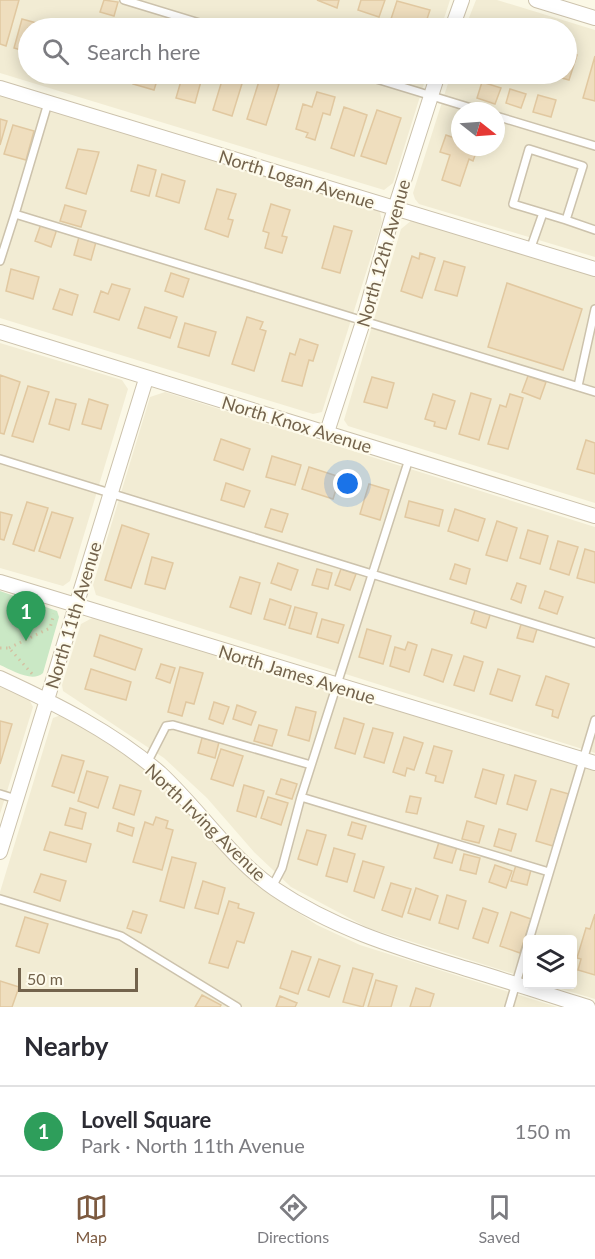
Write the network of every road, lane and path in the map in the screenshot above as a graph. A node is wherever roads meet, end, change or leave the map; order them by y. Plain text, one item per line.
1 (124, 0) edge
2 (462, 0) edge
3 (536, 0) edge
4 (183, 18) edge
5 (456, 18) edge
6 (595, 18) edge
7 (392, 84) edge
8 (435, 84) edge
9 (0, 88) edge
10 (431, 96) junction
11 (451, 102) edge
12 (48, 103) junction
13 (505, 119) edge
14 (595, 146) edge
15 (394, 209) junction
16 (543, 213) junction
17 (15, 214) junction
18 (566, 220) junction
19 (595, 230) edge
20 (530, 250) junction
21 (0, 261) edge
22 (595, 269) edge
23 (595, 309) edge
24 (363, 322) junction
25 (0, 332) edge
26 (146, 379) junction
27 (578, 386) junction
28 (595, 392) edge
29 (327, 432) junction
30 (0, 459) edge
31 (409, 459) junction
32 (111, 493) junction
33 (595, 516) edge
34 (371, 573) junction
35 (0, 582) edge
36 (74, 604) junction
37 (54, 613) dead end
38 (595, 643) edge
39 (0, 648) edge
40 (9, 648) junction
41 (33, 676) dead end
42 (0, 678) edge
43 (337, 686) junction
44 (47, 700) junction
45 (595, 720) edge
46 (589, 761) edge
47 (147, 763) junction
48 (311, 765) junction
49 (0, 794) edge
50 (301, 797) junction
51 (16, 799) junction
52 (0, 852) edge
53 (549, 872) junction
54 (272, 887) junction
55 (0, 900) edge
56 (530, 935) edge
57 (523, 959) edge
58 (516, 984) junction
59 (237, 1007) edge
60 (509, 1007) edge
61 (588, 1007) edge

1 - 4 lane
2 - 5 street
3 - 6 street
7 - 10 lane
8 - 10 street, North 12th Avenue
9 - 12 street, North Logan Avenue
10 - 11 lane
10 - 15 street, North 12th Avenue
12 - 15 street, North Logan Avenue
12 - 17 lane
13 - 14 lane
15 - 20 street, North Logan Avenue
15 - 24 street, North 12th Avenue
16 - 18 lane
16 - 18 lane
16 - 20 lane
17 - 21 lane
17 - 24 lane
18 - 19 lane
20 - 22 street, North Logan Avenue
23 - 27 lane
24 - 27 lane
24 - 29 street, North 12th Avenue
25 - 26 street, North Knox Avenue
26 - 29 street, North Knox Avenue
26 - 32 street, North 11th Avenue
27 - 28 lane
29 - 31 street, North Knox Avenue
30 - 32 lane
31 - 33 street, North Knox Avenue
31 - 34 lane
32 - 34 lane
32 - 36 street, North 11th Avenue
34 - 38 lane
34 - 43 lane
35 - 36 street, North James Avenue
36 - 43 street, North James Avenue
36 - 44 street, North 11th Avenue
37 - 40 path
39 - 40 path
40 - 41 path
42 - 44 street, North Irving Avenue
43 - 46 street, North James Avenue
43 - 48 lane
44 - 47 street, North Irving Avenue
44 - 51 street, North 11th Avenue
45 - 46 lane
46 - 53 lane
47 - 48 lane
47 - 54 street, North Irving Avenue
48 - 50 lane
49 - 51 lane
50 - 53 lane
50 - 54 lane
51 - 52 street, North 11th Avenue
53 - 56 lane
54 - 58 street, North Irving Avenue
55 - 59 lane
57 - 58 lane
58 - 60 lane
58 - 61 street, North Irving Avenue

